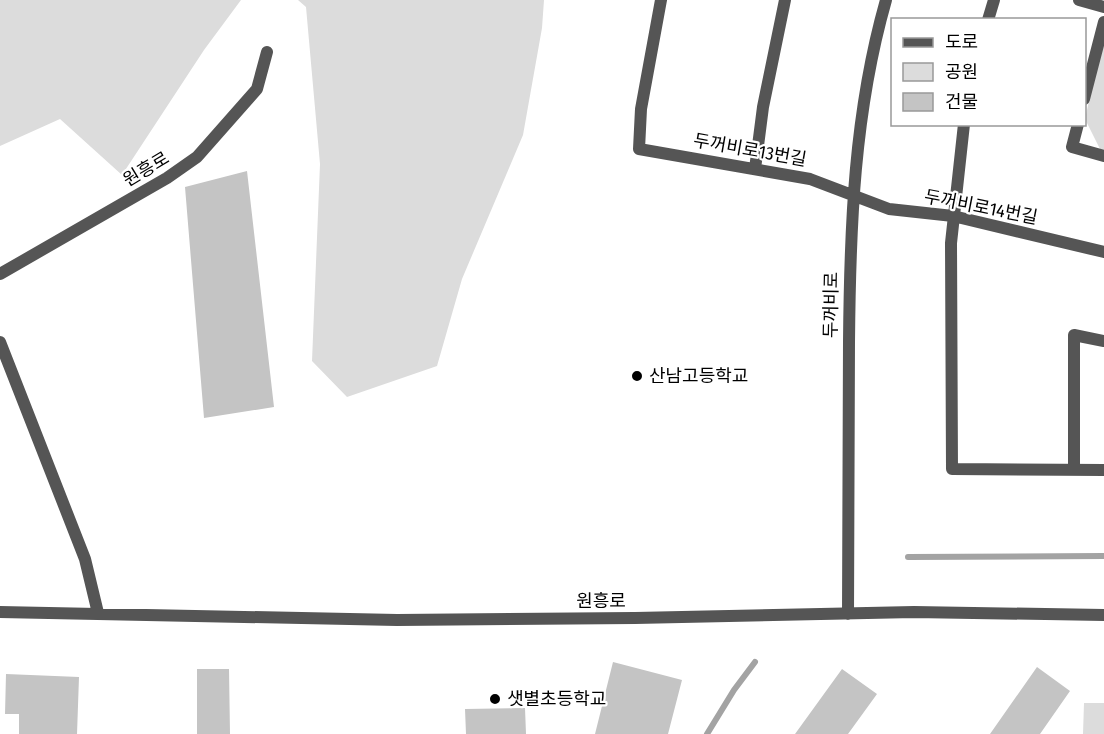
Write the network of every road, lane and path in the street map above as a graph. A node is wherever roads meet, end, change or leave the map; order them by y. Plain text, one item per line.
1 (661, 0) edge
2 (785, 0) edge
3 (886, 0) edge
4 (994, 0) edge
5 (1079, 0) edge
6 (1104, 7) edge
7 (989, 18) edge
8 (1104, 22) edge
9 (267, 52) dead end
10 (1086, 91) edge
11 (964, 126) edge
12 (1077, 126) edge
13 (1104, 156) edge
14 (755, 169) junction
15 (852, 196) junction
16 (954, 216) junction
17 (1104, 252) edge
18 (0, 274) edge
19 (1104, 341) edge
20 (0, 342) edge
21 (1074, 470) junction
22 (1104, 470) edge
23 (0, 612) edge
24 (98, 613) junction
25 (848, 614) junction
26 (1104, 615) edge

1 - 14 street, 두꺼비로13번길
2 - 14 street
3 - 15 street, 두꺼비로
4 - 7 street
5 - 6 street
8 - 10 street
9 - 18 street, 원흥로
11 - 16 street
12 - 13 street
14 - 15 street, 두꺼비로13번길
15 - 16 street, 두꺼비로14번길
15 - 25 street, 두꺼비로
16 - 17 street, 두꺼비로14번길
16 - 21 street
19 - 21 street
20 - 24 street
21 - 22 street
23 - 24 street, 원흥로
24 - 25 street, 원흥로
25 - 26 street, 원흥로

